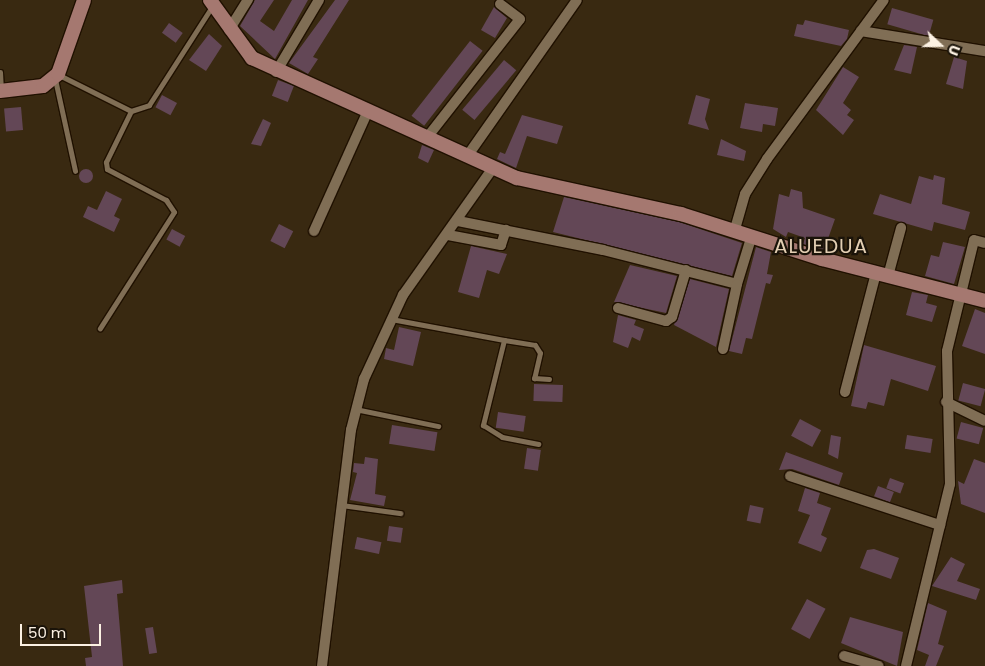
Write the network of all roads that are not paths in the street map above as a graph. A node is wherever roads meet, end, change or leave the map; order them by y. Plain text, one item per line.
1 (84, 0) edge
2 (248, 0) edge
3 (319, 0) edge
4 (577, 0) edge
5 (884, 0) edge
6 (212, 2) edge
7 (500, 4) dead end
8 (229, 30) junction
9 (861, 31) junction
10 (985, 51) edge
11 (0, 72) edge
12 (276, 72) junction
13 (56, 76) junction
14 (1, 91) edge
15 (368, 111) junction
16 (131, 112) junction
17 (429, 135) junction
18 (468, 154) junction
19 (493, 168) junction
20 (75, 171) dead end
21 (458, 221) junction
22 (901, 228) dead end
23 (506, 230) junction
24 (734, 230) junction
25 (314, 231) dead end
26 (448, 235) junction
27 (752, 236) junction
28 (985, 243) edge
29 (686, 270) junction
30 (882, 274) junction
31 (736, 284) junction
32 (959, 294) junction
33 (985, 301) edge
34 (618, 308) dead end
35 (391, 319) junction
36 (100, 328) dead end
37 (504, 340) junction
38 (723, 349) dead end
39 (549, 379) dead end
40 (845, 392) dead end
41 (946, 402) junction
42 (354, 409) junction
43 (985, 421) edge
44 (438, 426) dead end
45 (538, 444) dead end
46 (790, 476) dead end
47 (342, 505) junction
48 (400, 513) dead end
49 (940, 525) junction
50 (844, 656) dead end
51 (322, 666) edge
52 (878, 666) edge
53 (906, 666) edge

1 - 13 street
2 - 8 street
3 - 12 street
4 - 18 street
5 - 9 street
6 - 8 street
6 - 16 lane
7 - 17 street
8 - 12 street
9 - 10 street
9 - 24 street
11 - 14 lane
12 - 15 street
13 - 14 street
13 - 16 lane
13 - 20 lane
15 - 17 street
15 - 25 street
16 - 36 lane
17 - 18 street
18 - 19 street
19 - 21 street
19 - 24 street
21 - 23 street
21 - 26 street
22 - 30 street
23 - 26 street
23 - 29 street
24 - 27 street
26 - 35 street
27 - 30 street
27 - 31 street
28 - 32 street
29 - 31 street
29 - 34 street
30 - 32 street
30 - 40 street
31 - 38 street
32 - 33 street
32 - 41 street
35 - 37 lane
35 - 42 street
37 - 39 lane
37 - 45 lane
41 - 43 street
41 - 49 street
42 - 44 lane
42 - 47 street
46 - 49 street
47 - 48 lane
47 - 51 street
49 - 53 street
50 - 52 street

